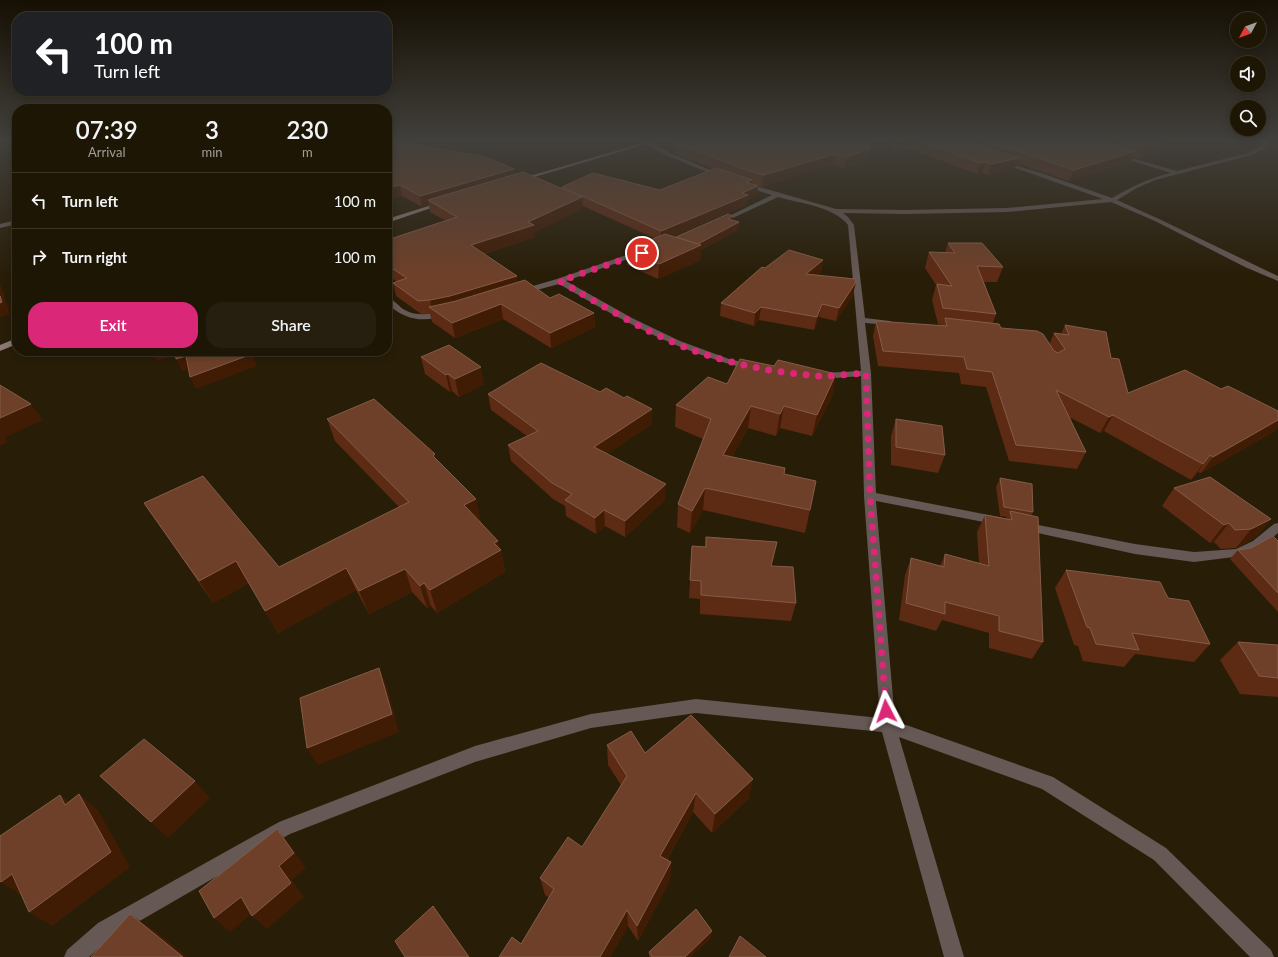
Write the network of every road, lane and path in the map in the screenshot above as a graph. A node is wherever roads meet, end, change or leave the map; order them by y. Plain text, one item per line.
1 (750, 187) edge
2 (1075, 187) edge
3 (1136, 187) edge
4 (777, 196) junction
5 (1113, 200) junction
6 (450, 201) edge
7 (836, 211) junction
8 (392, 219) edge
9 (12, 223) edge
10 (0, 226) edge
11 (710, 226) edge
12 (648, 251) edge
13 (1278, 279) edge
14 (560, 281) junction
15 (514, 294) edge
16 (392, 304) edge
17 (449, 314) edge
18 (860, 320) junction
19 (899, 324) edge
20 (12, 343) edge
21 (0, 348) edge
22 (757, 368) edge
23 (866, 373) junction
24 (815, 375) edge
25 (870, 496) junction
26 (1278, 527) edge
27 (888, 726) junction
28 (74, 957) edge
29 (954, 957) edge
30 (1264, 957) edge

1 - 4 street
2 - 5 street
3 - 5 street
4 - 7 street
4 - 11 street
5 - 7 street
5 - 13 street
6 - 8 main road
7 - 18 street
9 - 10 street
12 - 14 street
14 - 15 street
14 - 22 street
16 - 17 street
18 - 19 street
18 - 23 street
20 - 21 main road
23 - 24 street
23 - 25 street
25 - 26 street
25 - 27 street
27 - 28 street
27 - 29 street
27 - 30 street

